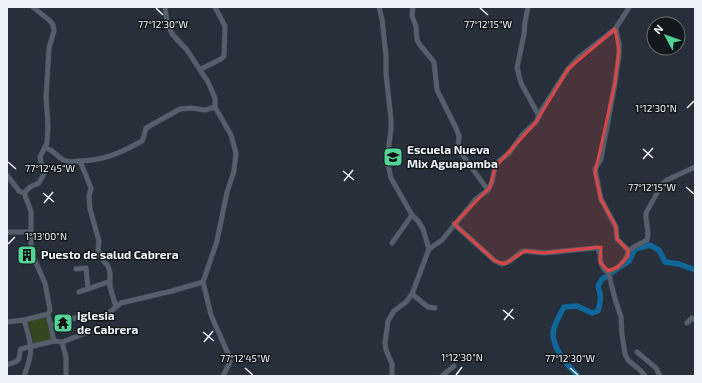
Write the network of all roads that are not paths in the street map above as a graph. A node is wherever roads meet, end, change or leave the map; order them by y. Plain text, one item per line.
1 (33, 7) edge
2 (165, 7) edge
3 (215, 7) edge
4 (379, 7) edge
5 (413, 7) edge
6 (528, 7) edge
7 (628, 7) edge
8 (615, 28) junction
9 (201, 69) junction
10 (215, 107) junction
11 (539, 116) junction
12 (45, 148) junction
13 (80, 161) junction
14 (695, 167) edge
15 (7, 175) edge
16 (488, 190) junction
17 (24, 193) junction
18 (412, 215) junction
19 (454, 224) junction
20 (7, 232) edge
21 (31, 232) junction
22 (392, 243) dead end
23 (429, 250) junction
24 (628, 252) junction
25 (76, 269) dead end
26 (609, 274) junction
27 (203, 282) junction
28 (110, 285) junction
29 (88, 289) junction
30 (79, 292) dead end
31 (412, 294) junction
32 (116, 307) junction
33 (435, 308) dead end
34 (48, 314) junction
35 (24, 320) junction
36 (695, 320) edge
37 (7, 322) edge
38 (687, 323) dead end
39 (51, 325) junction
40 (86, 333) dead end
41 (54, 341) junction
42 (62, 342) junction
43 (32, 346) junction
44 (637, 352) dead end
45 (7, 365) edge
46 (454, 366) dead end
47 (24, 376) edge
48 (66, 376) edge
49 (223, 376) edge
50 (392, 376) edge
51 (442, 376) edge
52 (645, 376) edge
53 (660, 376) edge

1 - 12 street
2 - 9 street
3 - 9 street
4 - 18 street
5 - 16 street
6 - 11 street
7 - 8 street
8 - 11 street
8 - 24 street
9 - 10 street
10 - 13 street
10 - 27 street
11 - 16 street
12 - 13 street
12 - 17 street
13 - 28 street
14 - 24 street
15 - 17 street
16 - 19 street
17 - 21 street
18 - 22 street
18 - 23 street
19 - 23 street
19 - 26 street
20 - 21 street
21 - 34 street
23 - 31 street
24 - 26 street
25 - 29 street
26 - 52 street
27 - 32 street
27 - 49 street
28 - 29 street
28 - 32 street
29 - 30 street
31 - 33 street
31 - 50 street
32 - 39 street
34 - 35 street
34 - 39 street
35 - 37 street
35 - 43 street
36 - 38 street
39 - 41 street
40 - 42 street
41 - 42 street
41 - 43 street
42 - 48 street
43 - 45 street
43 - 47 street
44 - 53 street
46 - 51 street

